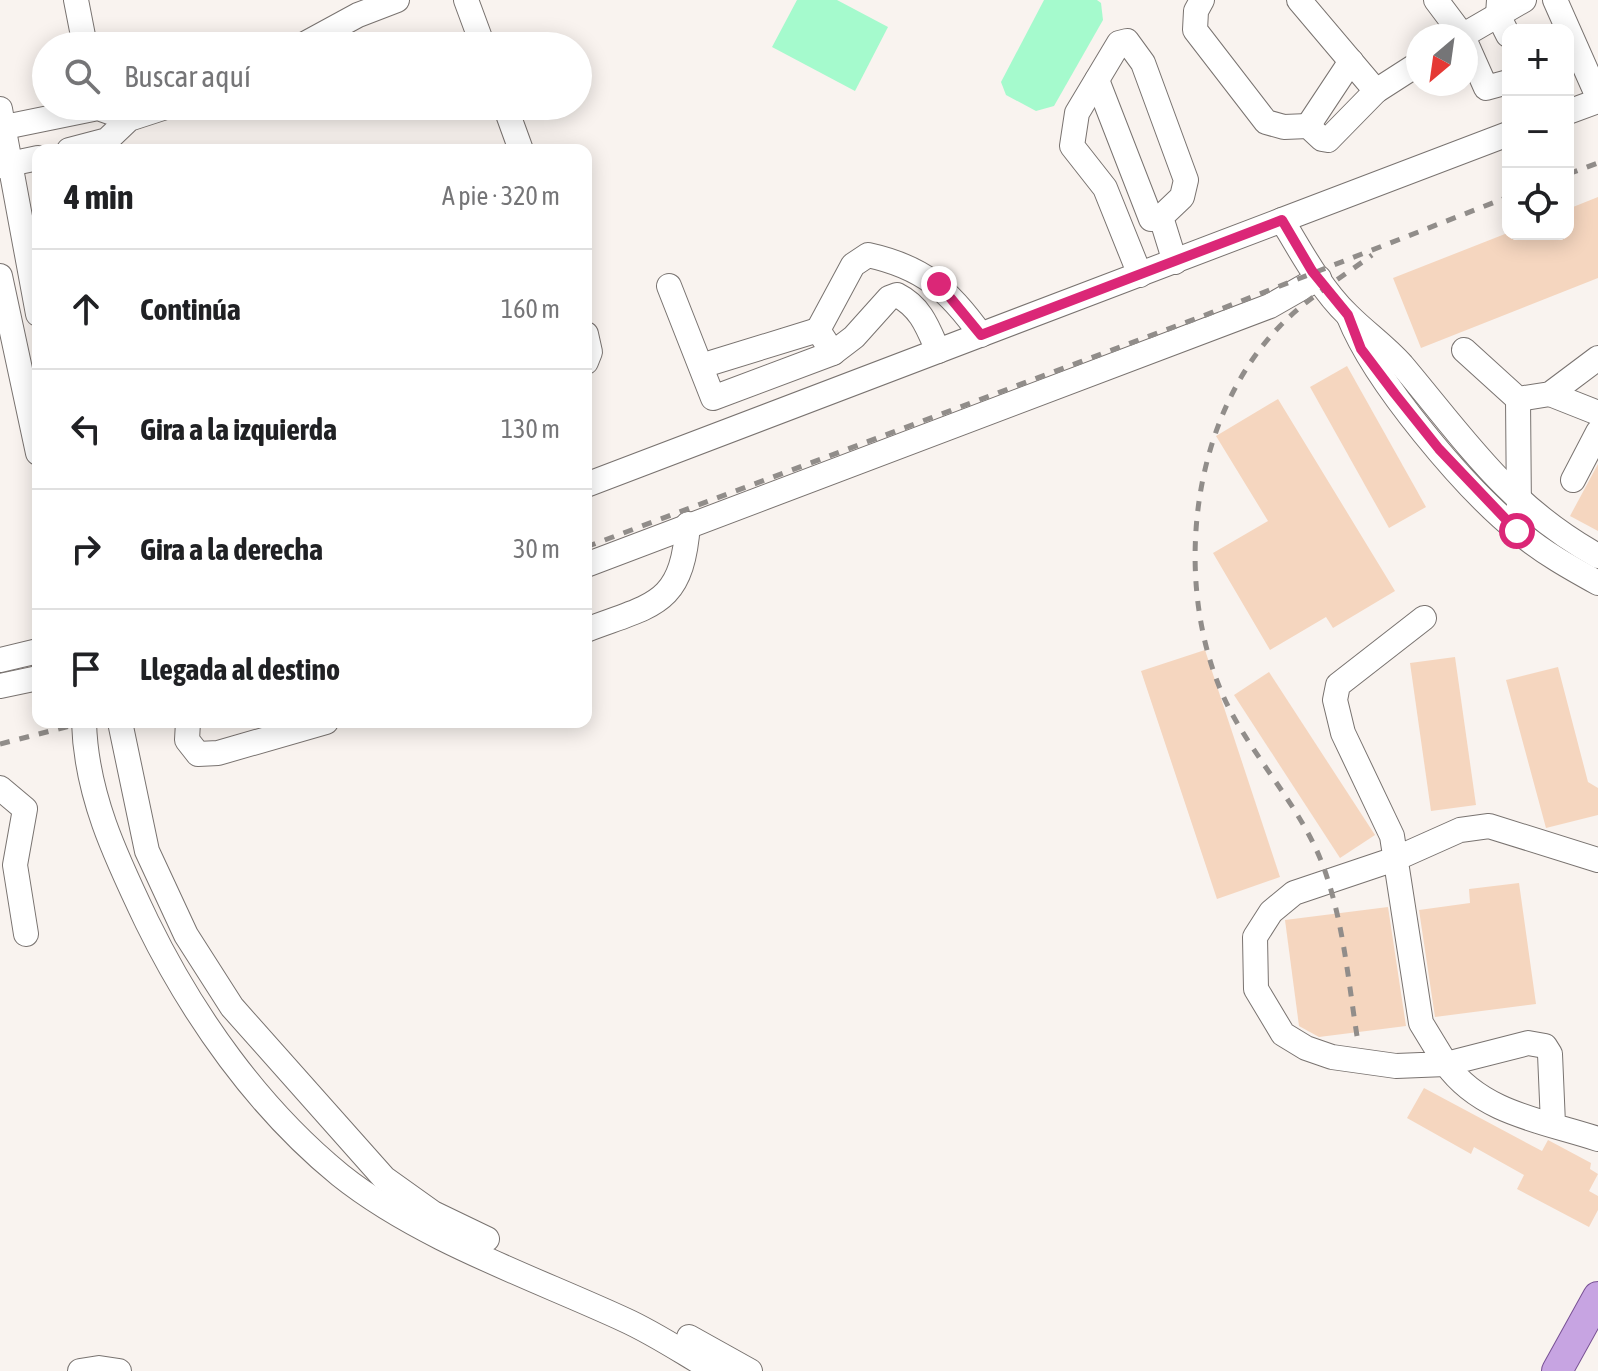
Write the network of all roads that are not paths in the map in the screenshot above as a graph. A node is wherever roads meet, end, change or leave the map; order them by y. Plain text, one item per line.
1 (76, 0) edge
2 (397, 0) edge
3 (466, 0) edge
4 (1202, 0) edge
5 (1299, 0) edge
6 (1436, 0) edge
7 (1524, 0) edge
8 (1555, 0) edge
9 (1502, 17) edge
10 (1454, 24) edge
11 (1478, 29) edge
12 (82, 32) edge
13 (330, 32) edge
14 (478, 32) edge
15 (1351, 61) junction
16 (1478, 70) edge
17 (1406, 72) edge
18 (1097, 80) junction
19 (1502, 85) edge
20 (1376, 91) junction
21 (1598, 99) edge
22 (1574, 109) edge
23 (32, 117) edge
24 (64, 120) edge
25 (101, 120) edge
26 (128, 120) edge
27 (510, 120) edge
28 (1, 121) edge
29 (1308, 126) junction
30 (1502, 136) edge
31 (68, 144) edge
32 (108, 144) edge
33 (109, 144) edge
34 (519, 144) edge
35 (32, 159) edge
36 (5, 165) edge
37 (1156, 218) junction
38 (1282, 220) junction
39 (1122, 228) junction
40 (1175, 262) junction
41 (1140, 275) junction
42 (0, 276) edge
43 (1319, 278) junction
44 (669, 286) dead end
45 (32, 289) edge
46 (6, 305) junction
47 (32, 307) edge
48 (1348, 315) junction
49 (818, 330) junction
50 (981, 335) junction
51 (1464, 350) dead end
52 (938, 351) junction
53 (833, 353) junction
54 (1598, 358) edge
55 (701, 366) junction
56 (1550, 394) junction
57 (1518, 399) junction
58 (1598, 413) edge
59 (32, 425) edge
60 (1598, 432) edge
61 (1573, 480) dead end
62 (592, 483) edge
63 (1520, 501) junction
64 (688, 524) junction
65 (1517, 531) junction
66 (1598, 556) edge
67 (592, 563) edge
68 (1598, 583) edge
69 (1424, 618) dead end
70 (592, 628) edge
71 (32, 649) edge
72 (0, 660) edge
73 (32, 679) edge
74 (0, 686) edge
75 (85, 728) edge
76 (121, 728) edge
77 (188, 728) edge
78 (305, 728) edge
79 (0, 788) edge
80 (1395, 859) junction
81 (1598, 860) edge
82 (26, 934) dead end
83 (1446, 1064) junction
84 (1553, 1124) junction
85 (1598, 1139) edge
86 (363, 1156) junction
87 (341, 1175) junction
88 (1598, 1297) edge
89 (80, 1371) edge
90 (119, 1371) edge
91 (715, 1371) edge
92 (750, 1371) edge
93 (1557, 1371) edge

1 - 12 street
2 - 13 street
3 - 14 street
4 - 29 street
5 - 15 street
6 - 10 street
7 - 9 street
8 - 21 street
9 - 11 street
15 - 20 street
15 - 29 street
16 - 19 street
17 - 20 street
18 - 37 street
18 - 37 street
18 - 39 street
20 - 29 street
21 - 22 street
23 - 28 street
24 - 31 street
25 - 32 street
26 - 33 street
27 - 34 street
28 - 36 street
30 - 38 street
35 - 36 street
36 - 45 street
37 - 39 street
37 - 40 street
38 - 40 street
38 - 43 street
39 - 41 street
40 - 41 street
41 - 50 street
42 - 46 street
43 - 48 street
43 - 64 street
44 - 55 street
46 - 47 street
46 - 59 street
48 - 63 street
48 - 65 street
49 - 50 street
49 - 53 street
49 - 55 street
50 - 52 street
51 - 57 street
52 - 53 street
52 - 62 street
53 - 55 street
54 - 56 street
56 - 57 street
56 - 58 street
57 - 63 street
60 - 61 street
63 - 65 street
63 - 66 street
64 - 67 street
64 - 70 street
65 - 68 street
69 - 80 street
71 - 72 street
73 - 74 street
75 - 87 street
76 - 86 street
77 - 78 street
79 - 82 street
80 - 81 street
80 - 83 street
80 - 83 street
83 - 84 street
83 - 84 street
84 - 85 street
86 - 87 street
86 - 92 street
87 - 91 street
88 - 93 main road
89 - 90 street

